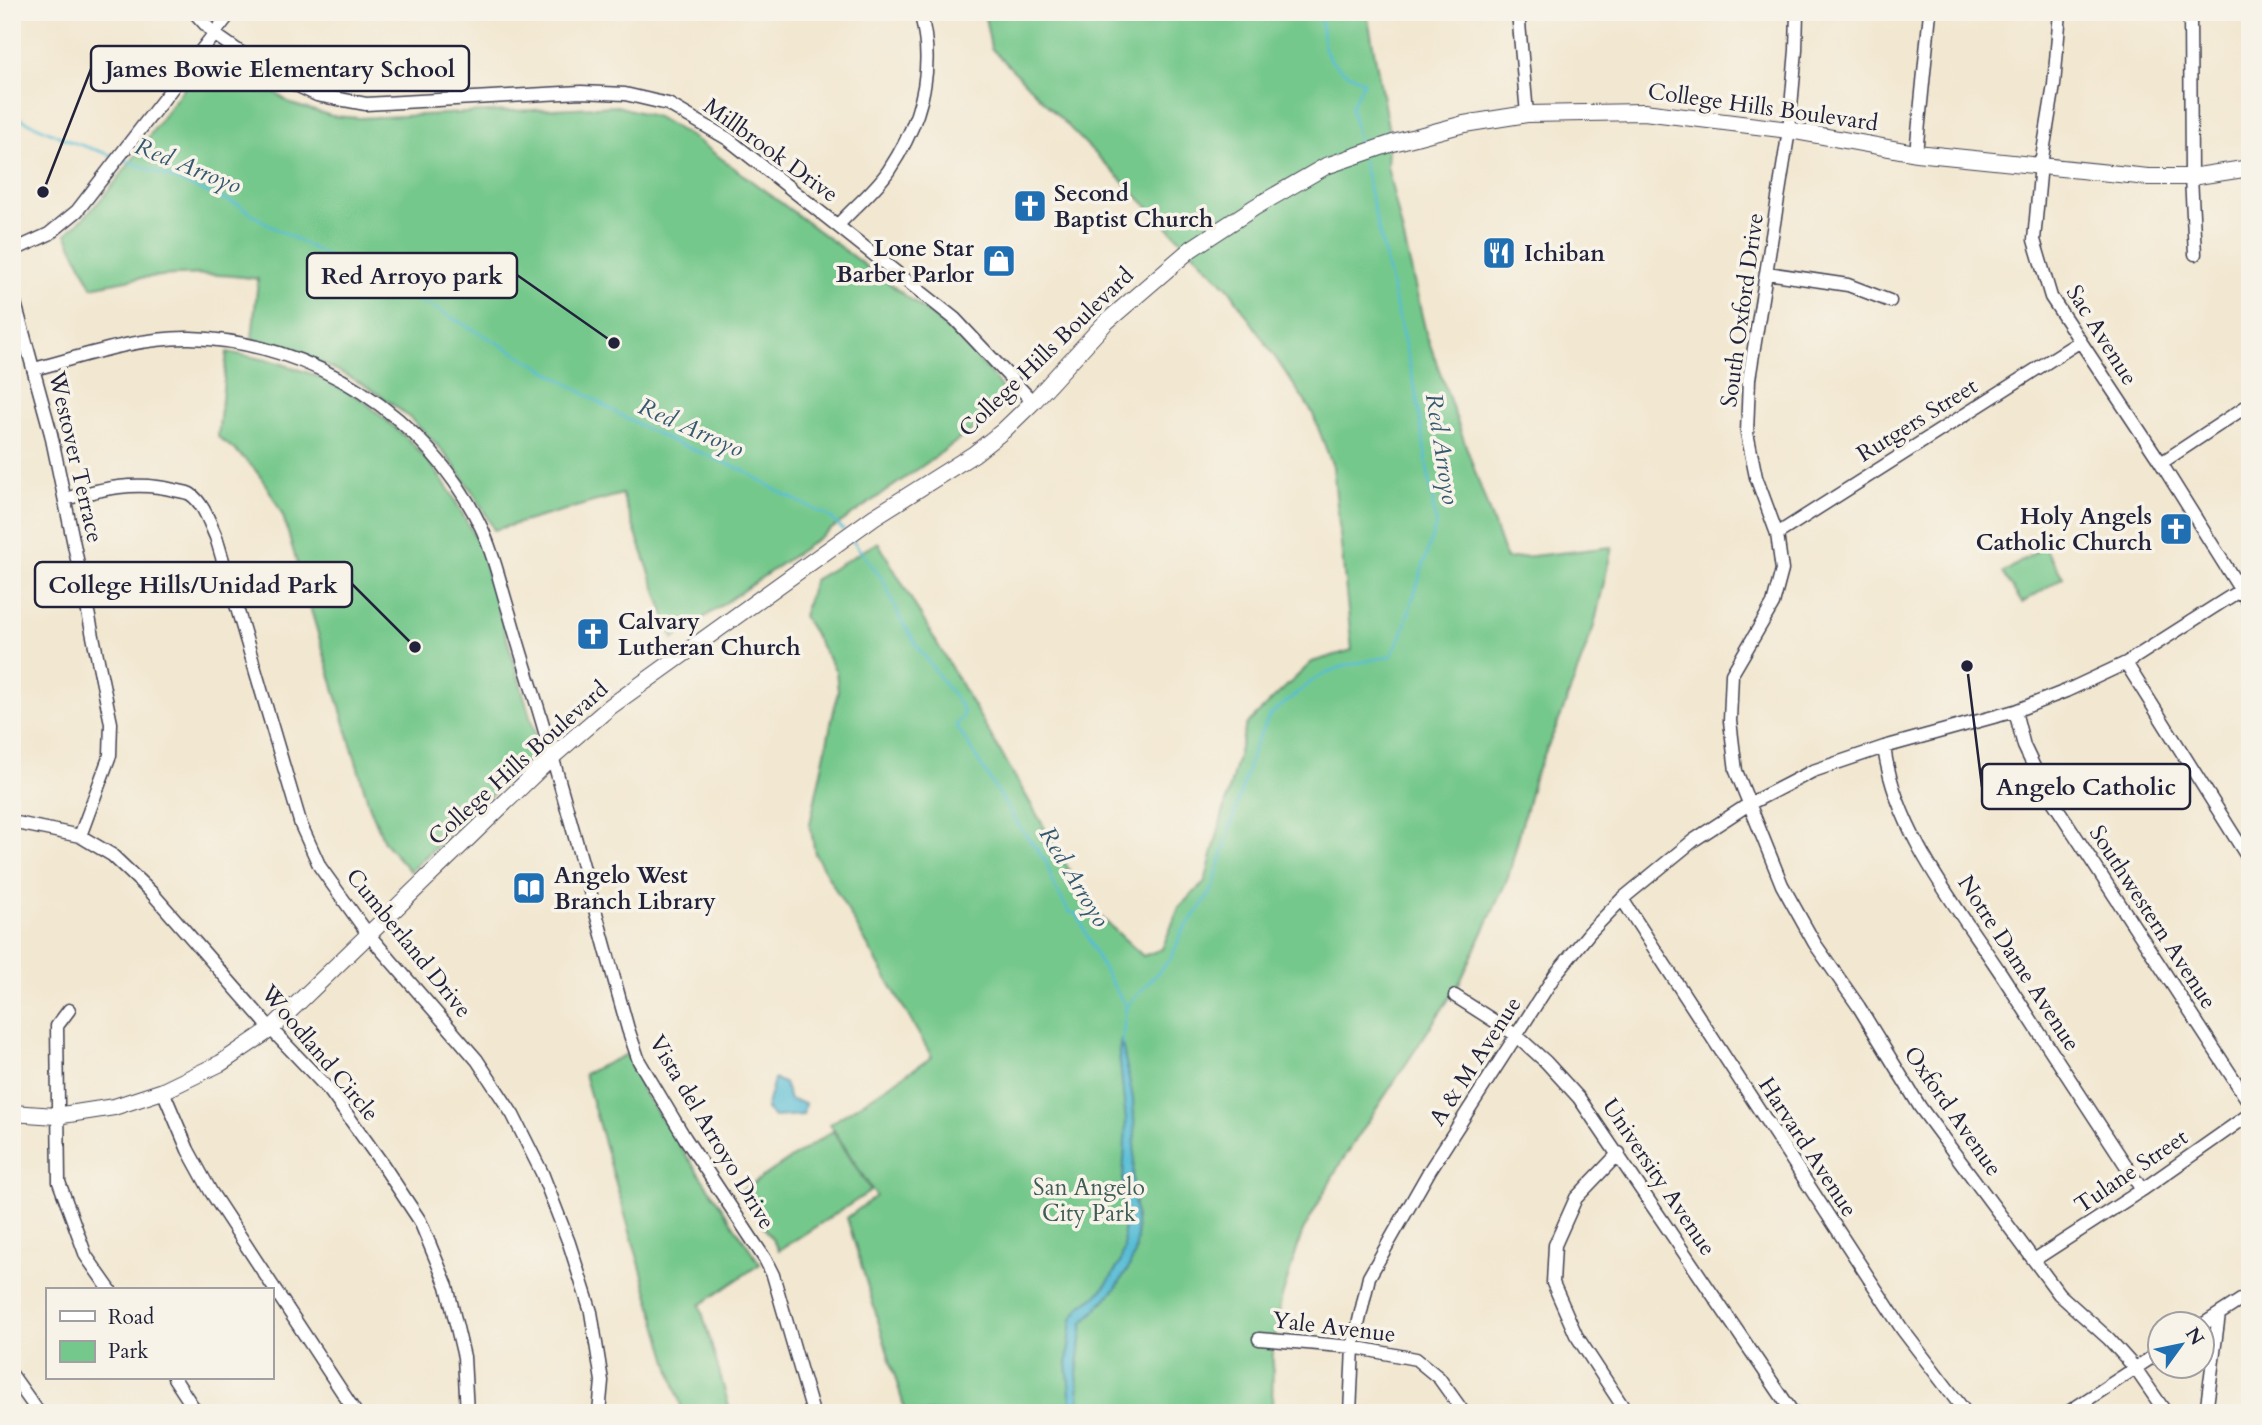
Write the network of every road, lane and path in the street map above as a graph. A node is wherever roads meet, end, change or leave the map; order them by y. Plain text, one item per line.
1 (194, 12) edge
2 (230, 12) edge
3 (920, 12) edge
4 (1518, 12) edge
5 (1797, 12) edge
6 (1930, 12) edge
7 (2060, 12) edge
8 (2190, 12) edge
9 (214, 34) junction
10 (1527, 114) junction
11 (1789, 130) junction
12 (1916, 153) junction
13 (2041, 164) junction
14 (2250, 168) edge
15 (2191, 177) junction
16 (838, 225) junction
17 (12, 251) edge
18 (2195, 254) dead end
19 (1767, 273) junction
20 (12, 292) edge
21 (1890, 301) dead end
22 (2079, 342) junction
23 (34, 369) junction
24 (1033, 402) junction
25 (2250, 404) edge
26 (2161, 463) junction
27 (65, 499) junction
28 (1777, 534) junction
29 (2245, 587) edge
30 (2250, 605) edge
31 (2126, 663) junction
32 (2015, 711) junction
33 (1884, 747) junction
34 (552, 757) junction
35 (1749, 804) junction
36 (12, 822) edge
37 (80, 836) junction
38 (2250, 862) edge
39 (1622, 899) junction
40 (368, 934) junction
41 (1455, 996) dead end
42 (69, 1010) dead end
43 (271, 1029) junction
44 (1516, 1035) junction
45 (163, 1091) junction
46 (2250, 1104) edge
47 (12, 1113) edge
48 (2250, 1114) edge
49 (57, 1116) junction
50 (1619, 1153) junction
51 (2142, 1190) junction
52 (2034, 1260) junction
53 (109, 1288) edge
54 (2250, 1294) edge
55 (2219, 1314) junction
56 (2216, 1316) edge
57 (1259, 1339) dead end
58 (1353, 1348) junction
59 (2146, 1361) edge
60 (2134, 1368) junction
61 (12, 1376) edge
62 (175, 1380) edge
63 (39, 1413) edge
64 (197, 1413) edge
65 (356, 1413) edge
66 (467, 1413) edge
67 (599, 1413) edge
68 (813, 1413) edge
69 (1350, 1413) edge
70 (1464, 1413) edge
71 (1627, 1413) edge
72 (1793, 1413) edge
73 (1966, 1413) edge
74 (2067, 1413) edge
75 (2166, 1413) edge
76 (2206, 1413) edge

1 - 9 street, Millbrook Drive
2 - 9 street
3 - 16 street
4 - 10 street
5 - 11 street, South Oxford Drive
6 - 12 street
7 - 13 street, Sac Avenue
8 - 15 street
9 - 16 street, Millbrook Drive
9 - 17 street
10 - 11 street, College Hills Boulevard
10 - 24 street, College Hills Boulevard
11 - 12 street, College Hills Boulevard
11 - 19 street, South Oxford Drive
12 - 13 street, College Hills Boulevard
13 - 15 street, College Hills Boulevard
13 - 22 street, Sac Avenue
14 - 15 street, College Hills Boulevard
15 - 18 street
16 - 24 street, Millbrook Drive
19 - 21 street
19 - 28 street, South Oxford Drive
20 - 23 street, Westover Terrace
22 - 26 street, Sac Avenue
22 - 28 street, Rutgers Street
23 - 27 street, Westover Terrace
23 - 34 street, Vista del Arroyo Drive
24 - 34 street, College Hills Boulevard
25 - 26 street
26 - 29 street, Sac Avenue
27 - 37 street, Westover Terrace
27 - 40 street, Cumberland Drive
28 - 35 street, South Oxford Drive
29 - 30 street, Sac Avenue
29 - 31 street, A & M Avenue
31 - 32 street, A & M Avenue
31 - 38 street
32 - 33 street, A & M Avenue
32 - 46 street, Southwestern Avenue
33 - 35 street, A & M Avenue
33 - 51 street, Notre Dame Avenue
34 - 40 street, College Hills Boulevard
34 - 68 street, Vista del Arroyo Drive
35 - 39 street, A & M Avenue
35 - 52 street, Oxford Avenue
36 - 37 street, Woodland Circle
37 - 43 street, Woodland Circle
39 - 44 street, A & M Avenue
39 - 73 street, Harvard Avenue
40 - 43 street, College Hills Boulevard
40 - 67 street, Cumberland Drive
41 - 44 street, University Avenue
42 - 49 street
43 - 45 street, College Hills Boulevard
43 - 66 street, Woodland Circle
44 - 50 street, University Avenue
44 - 58 street, A & M Avenue
45 - 49 street, College Hills Boulevard
45 - 65 street
47 - 49 street, College Hills Boulevard
48 - 51 street, Tulane Street
49 - 53 street
50 - 71 street
50 - 72 street, University Avenue
51 - 52 street, Tulane Street
52 - 60 street, Oxford Avenue
54 - 55 street
55 - 56 street
55 - 76 street
57 - 58 street, Yale Avenue
58 - 69 street, A & M Avenue
58 - 70 street, Yale Avenue
59 - 60 street
60 - 74 street
60 - 75 street, Oxford Avenue
61 - 63 street
62 - 64 street

